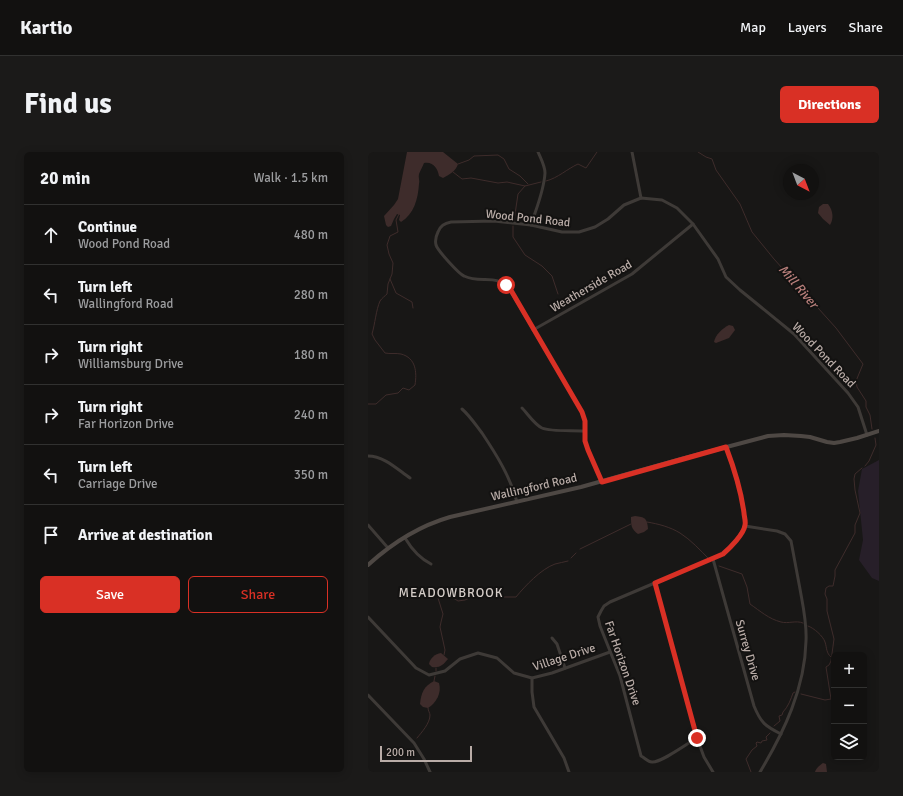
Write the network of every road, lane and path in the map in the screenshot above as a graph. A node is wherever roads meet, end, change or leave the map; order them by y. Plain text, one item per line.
1 (538, 152) edge
2 (632, 152) edge
3 (641, 198) junction
4 (693, 224) junction
5 (531, 225) junction
6 (533, 330) junction
7 (522, 408) dead end
8 (462, 409) dead end
9 (584, 430) junction
10 (879, 431) edge
11 (868, 435) junction
12 (726, 447) junction
13 (368, 456) edge
14 (410, 478) dead end
15 (602, 482) junction
16 (517, 502) junction
17 (368, 525) edge
18 (745, 526) junction
19 (405, 538) junction
20 (388, 548) junction
21 (713, 559) junction
22 (431, 564) dead end
23 (368, 565) edge
24 (655, 583) junction
25 (368, 617) edge
26 (552, 638) dead end
27 (610, 652) junction
28 (565, 668) junction
29 (532, 678) junction
30 (368, 695) edge
31 (781, 734) junction
32 (697, 738) junction
33 (430, 772) edge
34 (569, 772) edge
35 (713, 772) edge
36 (760, 772) edge

1 - 5 street
2 - 3 street
3 - 4 street, Wood Pond Road
3 - 5 street, Wood Pond Road
4 - 6 street, Weatherside Road
4 - 11 street, Wood Pond Road
5 - 6 street, Wood Pond Road
6 - 9 street, Wood Pond Road
7 - 9 street
8 - 16 street
9 - 15 street, Wood Pond Road
10 - 11 street, Wallingford Road
11 - 12 street, Wallingford Road
12 - 15 street, Wallingford Road
12 - 18 street
13 - 14 street
15 - 16 street, Wallingford Road
16 - 19 street, Wallingford Road
17 - 20 street
18 - 21 street, Far Horizon Drive
18 - 31 street
19 - 20 street, Wallingford Road
19 - 22 street
20 - 23 street, Wallingford Road
21 - 24 street, Far Horizon Drive
21 - 31 street, Surrey Drive
24 - 27 street, Far Horizon Drive
24 - 32 street
25 - 29 street, Village Drive
26 - 28 street
27 - 28 street, Village Drive
27 - 32 street, Far Horizon Drive
28 - 29 street, Village Drive
29 - 34 street
30 - 33 street
31 - 36 street
32 - 35 street

